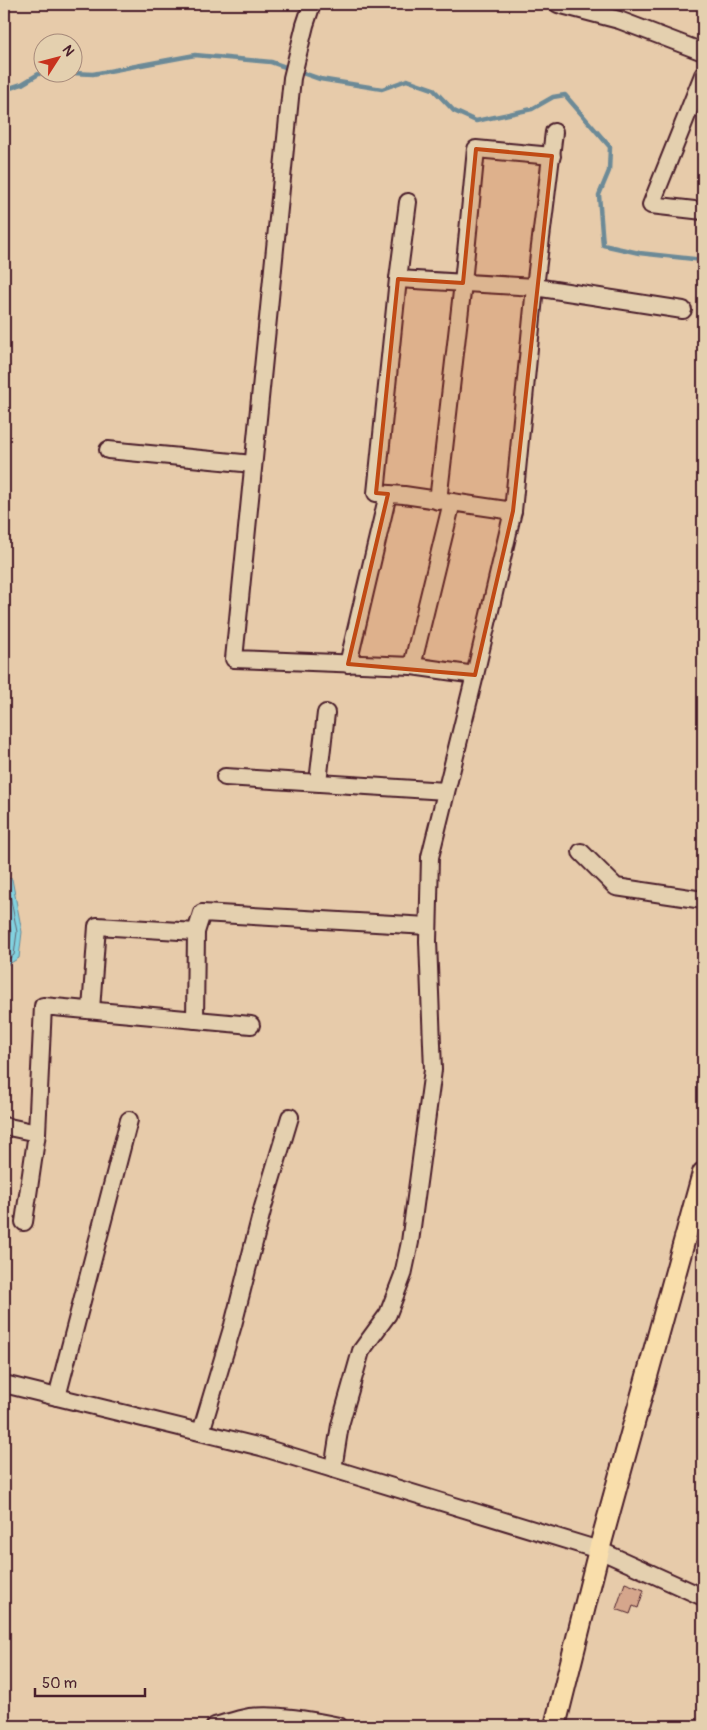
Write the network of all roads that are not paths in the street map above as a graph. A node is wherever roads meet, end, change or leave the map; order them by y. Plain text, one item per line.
1 (312, 4) edge
2 (558, 4) edge
3 (703, 52) edge
4 (703, 75) edge
5 (554, 132) dead end
6 (552, 156) junction
7 (408, 202) dead end
8 (703, 211) edge
9 (398, 279) junction
10 (463, 283) junction
11 (535, 287) junction
12 (683, 310) dead end
13 (108, 450) dead end
14 (253, 464) junction
15 (388, 494) junction
16 (445, 502) junction
17 (513, 511) junction
18 (348, 664) junction
19 (412, 666) junction
20 (475, 675) junction
21 (326, 713) dead end
22 (225, 777) dead end
23 (318, 782) junction
24 (446, 791) junction
25 (581, 852) dead end
26 (703, 900) edge
27 (428, 926) junction
28 (196, 932) junction
29 (91, 1010) junction
30 (195, 1020) junction
31 (251, 1024) dead end
32 (290, 1117) dead end
33 (129, 1120) dead end
34 (4, 1126) edge
35 (37, 1133) junction
36 (703, 1173) edge
37 (24, 1222) dead end
38 (4, 1384) edge
39 (57, 1397) junction
40 (201, 1432) junction
41 (333, 1469) junction
42 (600, 1550) junction
43 (703, 1597) edge
44 (215, 1726) edge
45 (339, 1726) edge
46 (555, 1726) edge

1 - 14 street
2 - 3 street
4 - 8 street
5 - 6 street
6 - 10 street
6 - 11 street
7 - 9 street
9 - 10 street
9 - 15 street
10 - 11 street
10 - 16 street
11 - 12 street
11 - 17 street
13 - 14 street
14 - 18 street
15 - 16 street
15 - 18 street
16 - 17 street
16 - 19 street
17 - 20 street
18 - 19 street
19 - 20 street
20 - 24 street
21 - 23 street
22 - 23 street
23 - 24 street
24 - 27 street
25 - 26 street
27 - 28 street
27 - 41 street
28 - 29 street
28 - 30 street
29 - 30 street
29 - 35 street
30 - 31 street
32 - 40 street
33 - 39 street
34 - 35 street
35 - 37 street
36 - 42 main road
38 - 39 street
39 - 40 street
40 - 41 street
41 - 42 street
42 - 43 street
42 - 46 main road
44 - 45 street

